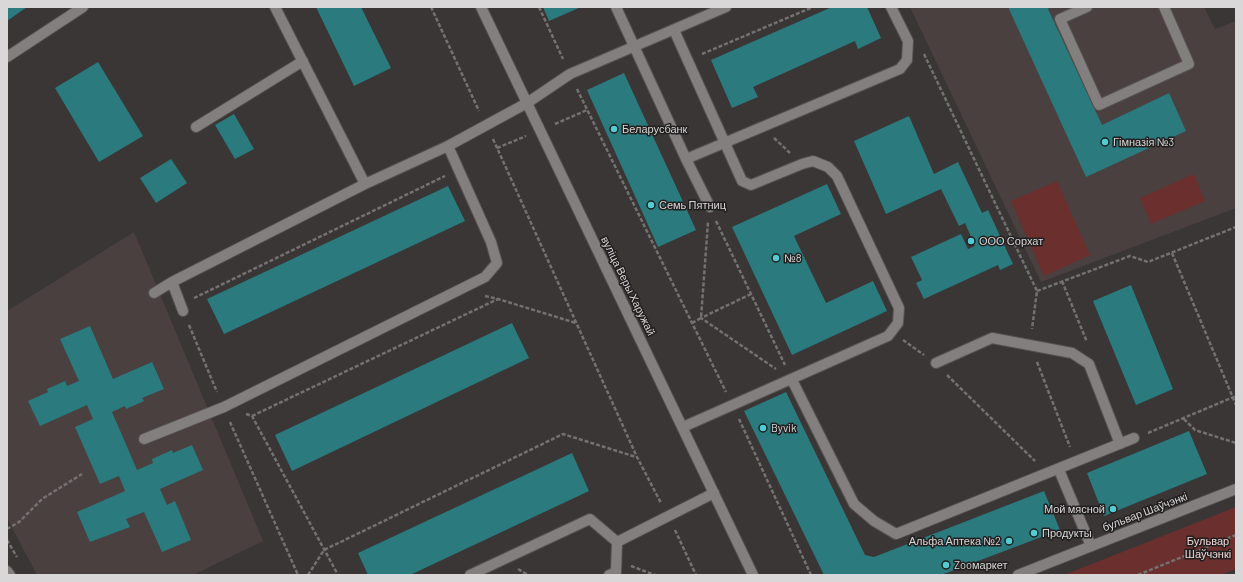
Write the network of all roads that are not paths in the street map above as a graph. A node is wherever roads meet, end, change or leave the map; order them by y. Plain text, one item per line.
1 (83, 7) edge
2 (275, 7) edge
3 (481, 7) edge
4 (616, 7) edge
5 (726, 7) edge
6 (891, 7) edge
7 (1087, 7) edge
8 (1164, 7) edge
9 (674, 30) junction
10 (634, 47) junction
11 (7, 57) edge
12 (303, 61) junction
13 (527, 103) junction
14 (196, 127) dead end
15 (725, 143) junction
16 (448, 146) junction
17 (686, 159) junction
18 (365, 184) junction
19 (710, 207) road end
20 (172, 282) junction
21 (154, 293) dead end
22 (183, 311) road end
23 (936, 363) road end
24 (792, 380) junction
25 (683, 427) junction
26 (1134, 438) road end
27 (144, 439) dead end
28 (1120, 444) junction
29 (1059, 470) junction
30 (1236, 489) edge
31 (714, 493) junction
32 (617, 542) junction
33 (1091, 546) junction
34 (7, 571) edge
35 (10, 575) edge
36 (470, 575) edge
37 (610, 575) edge
38 (753, 575) edge
39 (1018, 575) edge

1 - 11 main road
2 - 12 main road
3 - 13 main road, вуліца Веры Харужай
4 - 10 main road
5 - 9 main road
6 - 15 main road
7 - 8 main road
9 - 10 main road
9 - 15 main road
10 - 13 main road
10 - 17 main road
12 - 14 main road
12 - 18 main road
13 - 16 main road
13 - 25 main road, вуліца Веры Харужай
15 - 17 main road
15 - 24 main road
16 - 18 main road
16 - 27 main road
17 - 19 main road
18 - 20 main road
20 - 21 main road
20 - 22 main road
23 - 28 main road
24 - 25 main road
24 - 29 main road
25 - 31 main road, вуліца Веры Харужай
26 - 28 main road
28 - 29 main road
29 - 33 main road
30 - 33 main road, бульвар Шаўчэнкі
31 - 32 main road
31 - 38 main road, вуліца Веры Харужай
32 - 36 main road
32 - 37 main road
33 - 39 main road, бульвар Шаўчэнкі
34 - 35 main road

